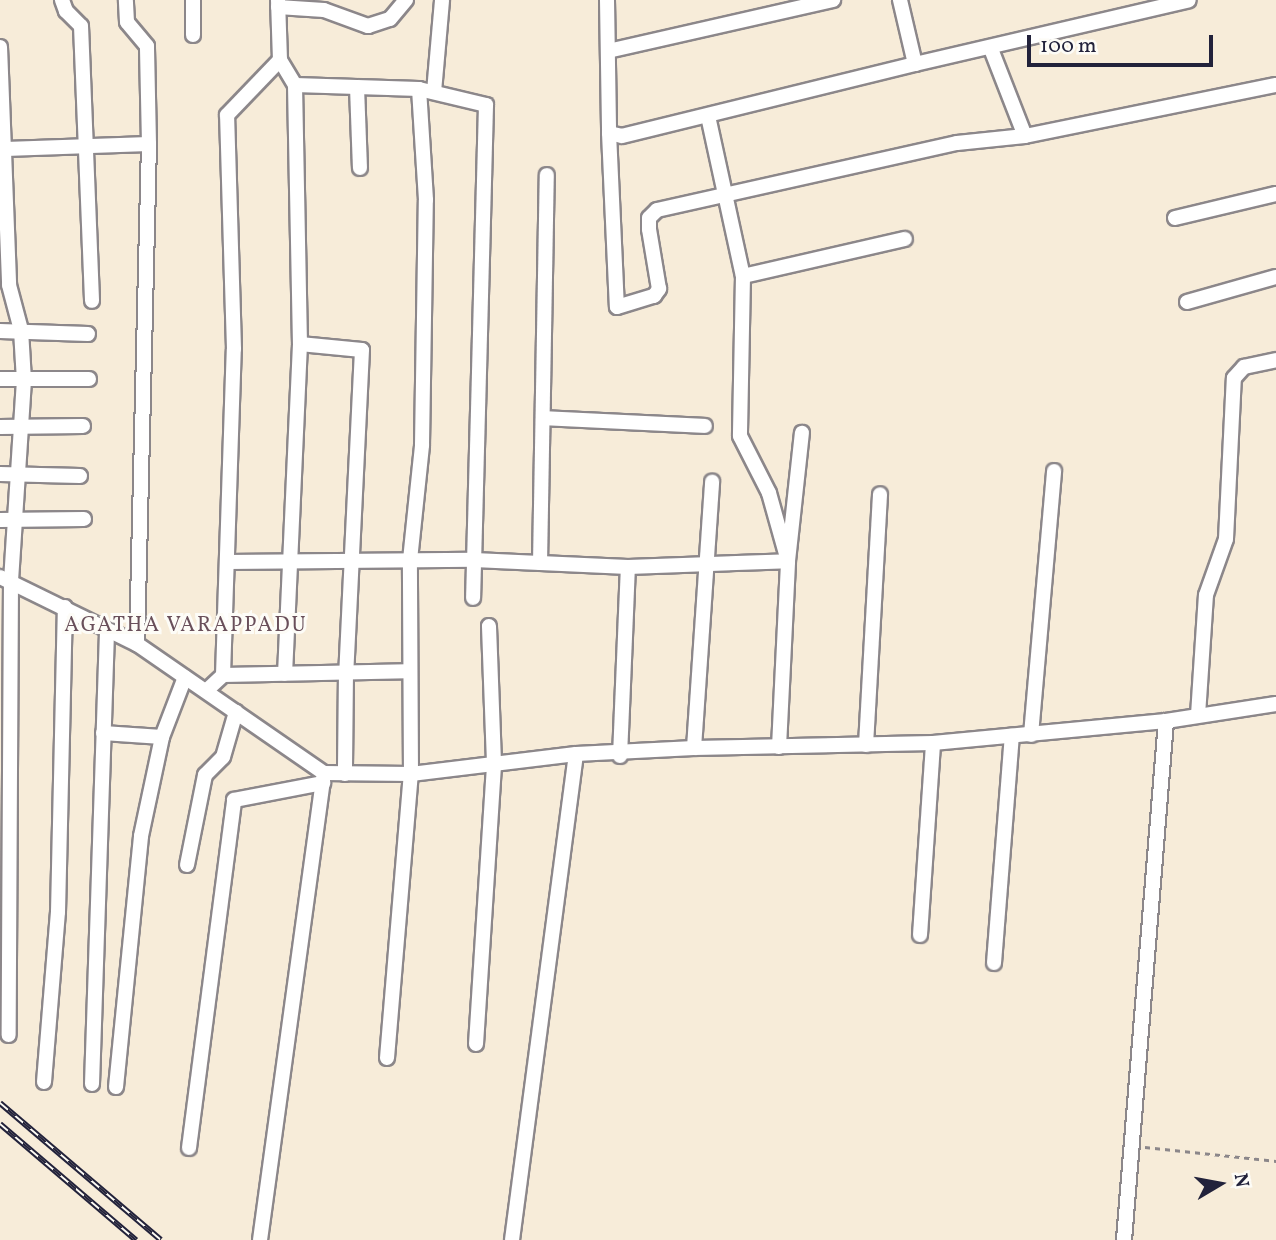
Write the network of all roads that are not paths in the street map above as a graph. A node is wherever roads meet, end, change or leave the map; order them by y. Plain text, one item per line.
1 (62, 0) edge
2 (126, 0) edge
3 (193, 0) edge
4 (406, 0) edge
5 (442, 0) edge
6 (607, 0) edge
7 (834, 0) edge
8 (900, 0) edge
9 (1189, 0) edge
10 (278, 3) edge
11 (192, 35) dead end
12 (0, 47) edge
13 (991, 49) junction
14 (608, 51) junction
15 (280, 60) junction
16 (915, 64) junction
17 (295, 85) junction
18 (1276, 85) edge
19 (357, 87) junction
20 (419, 89) junction
21 (434, 92) junction
22 (708, 116) junction
23 (609, 134) junction
24 (1025, 136) junction
25 (149, 144) junction
26 (89, 146) junction
27 (5, 149) junction
28 (360, 168) dead end
29 (547, 175) dead end
30 (725, 194) junction
31 (1276, 194) edge
32 (1175, 218) dead end
33 (905, 239) dead end
34 (743, 276) junction
35 (1276, 278) edge
36 (92, 301) dead end
37 (1187, 302) dead end
38 (21, 330) junction
39 (0, 331) edge
40 (88, 334) dead end
41 (300, 344) junction
42 (1276, 360) edge
43 (0, 379) edge
44 (89, 379) dead end
45 (24, 380) junction
46 (543, 418) junction
47 (83, 425) dead end
48 (705, 426) dead end
49 (0, 427) edge
50 (21, 427) junction
51 (802, 433) dead end
52 (1054, 471) dead end
53 (0, 474) edge
54 (16, 474) junction
55 (80, 476) dead end
56 (712, 482) dead end
57 (880, 494) dead end
58 (85, 519) dead end
59 (7, 520) edge
60 (352, 560) junction
61 (410, 560) junction
62 (474, 560) junction
63 (288, 561) junction
64 (788, 561) junction
65 (227, 562) junction
66 (540, 563) junction
67 (704, 566) junction
68 (628, 567) junction
69 (5, 578) edge
70 (473, 598) dead end
71 (65, 607) junction
72 (489, 626) dead end
73 (107, 630) junction
74 (137, 644) junction
75 (407, 671) junction
76 (346, 673) junction
77 (285, 674) junction
78 (223, 675) junction
79 (185, 677) junction
80 (206, 691) junction
81 (1276, 704) edge
82 (236, 712) junction
83 (4, 715) edge
84 (1198, 715) junction
85 (1166, 720) junction
86 (103, 733) junction
87 (1031, 734) junction
88 (1012, 736) junction
89 (162, 737) junction
90 (933, 743) junction
91 (866, 745) junction
92 (779, 747) junction
93 (694, 748) junction
94 (576, 754) junction
95 (621, 755) junction
96 (494, 763) junction
97 (345, 774) junction
98 (411, 774) junction
99 (324, 778) junction
100 (187, 865) dead end
101 (920, 935) dead end
102 (994, 963) dead end
103 (9, 1035) dead end
104 (477, 1044) dead end
105 (387, 1058) dead end
106 (44, 1082) dead end
107 (92, 1084) dead end
108 (116, 1087) dead end
109 (189, 1148) dead end
110 (260, 1240) edge
111 (513, 1240) edge
112 (1124, 1240) edge

1 - 26 street
2 - 25 street
3 - 11 street
4 - 10 street
5 - 21 street
6 - 14 street
7 - 14 street
8 - 16 street
9 - 13 street
10 - 15 street
12 - 27 street
13 - 16 street
13 - 24 street
14 - 23 street
15 - 17 street
15 - 65 street
16 - 22 street
17 - 19 street
17 - 41 street
18 - 24 street
19 - 20 street
19 - 28 street
20 - 21 street
20 - 61 street
21 - 62 street
22 - 23 street
22 - 30 street
23 - 30 street
24 - 30 street
25 - 26 street
25 - 74 street
26 - 27 street
26 - 36 street
27 - 38 street
29 - 46 street
30 - 34 street
31 - 32 street
33 - 34 street
34 - 64 street
35 - 37 street
38 - 39 street
38 - 40 street
38 - 45 street
41 - 60 street
41 - 63 street
42 - 84 street
43 - 45 street
44 - 45 street
45 - 50 street
46 - 48 street
46 - 66 street
47 - 50 street
49 - 50 street
50 - 54 street
51 - 64 street
52 - 87 street
53 - 54 street
54 - 55 street
54 - 59 street
56 - 67 street
57 - 91 street
58 - 59 street
59 - 69 street
60 - 61 street
60 - 63 street
60 - 76 street
61 - 62 street
61 - 75 street
62 - 66 street
62 - 70 street
63 - 65 street
63 - 77 street
64 - 67 street
64 - 92 street
65 - 78 street
66 - 68 street
67 - 68 street
67 - 93 street
68 - 95 street
69 - 71 street
69 - 83 street
71 - 73 street
71 - 106 street
72 - 96 street
73 - 74 street
73 - 86 street
74 - 79 street
75 - 76 street
75 - 98 street
76 - 77 street
76 - 97 street
77 - 78 street
78 - 80 street
79 - 80 street
79 - 89 street
80 - 82 street
81 - 84 street
82 - 99 street
82 - 100 street
83 - 103 street
84 - 85 street
85 - 87 street
85 - 112 street
86 - 89 street
86 - 107 street
87 - 88 street
88 - 90 street
88 - 102 street
89 - 108 street
90 - 91 street
90 - 101 street
91 - 92 street
92 - 93 street
93 - 95 street
94 - 95 street
94 - 96 street
94 - 111 street
96 - 98 street
96 - 104 street
97 - 98 street
97 - 99 street
98 - 105 street
99 - 109 street
99 - 110 street

